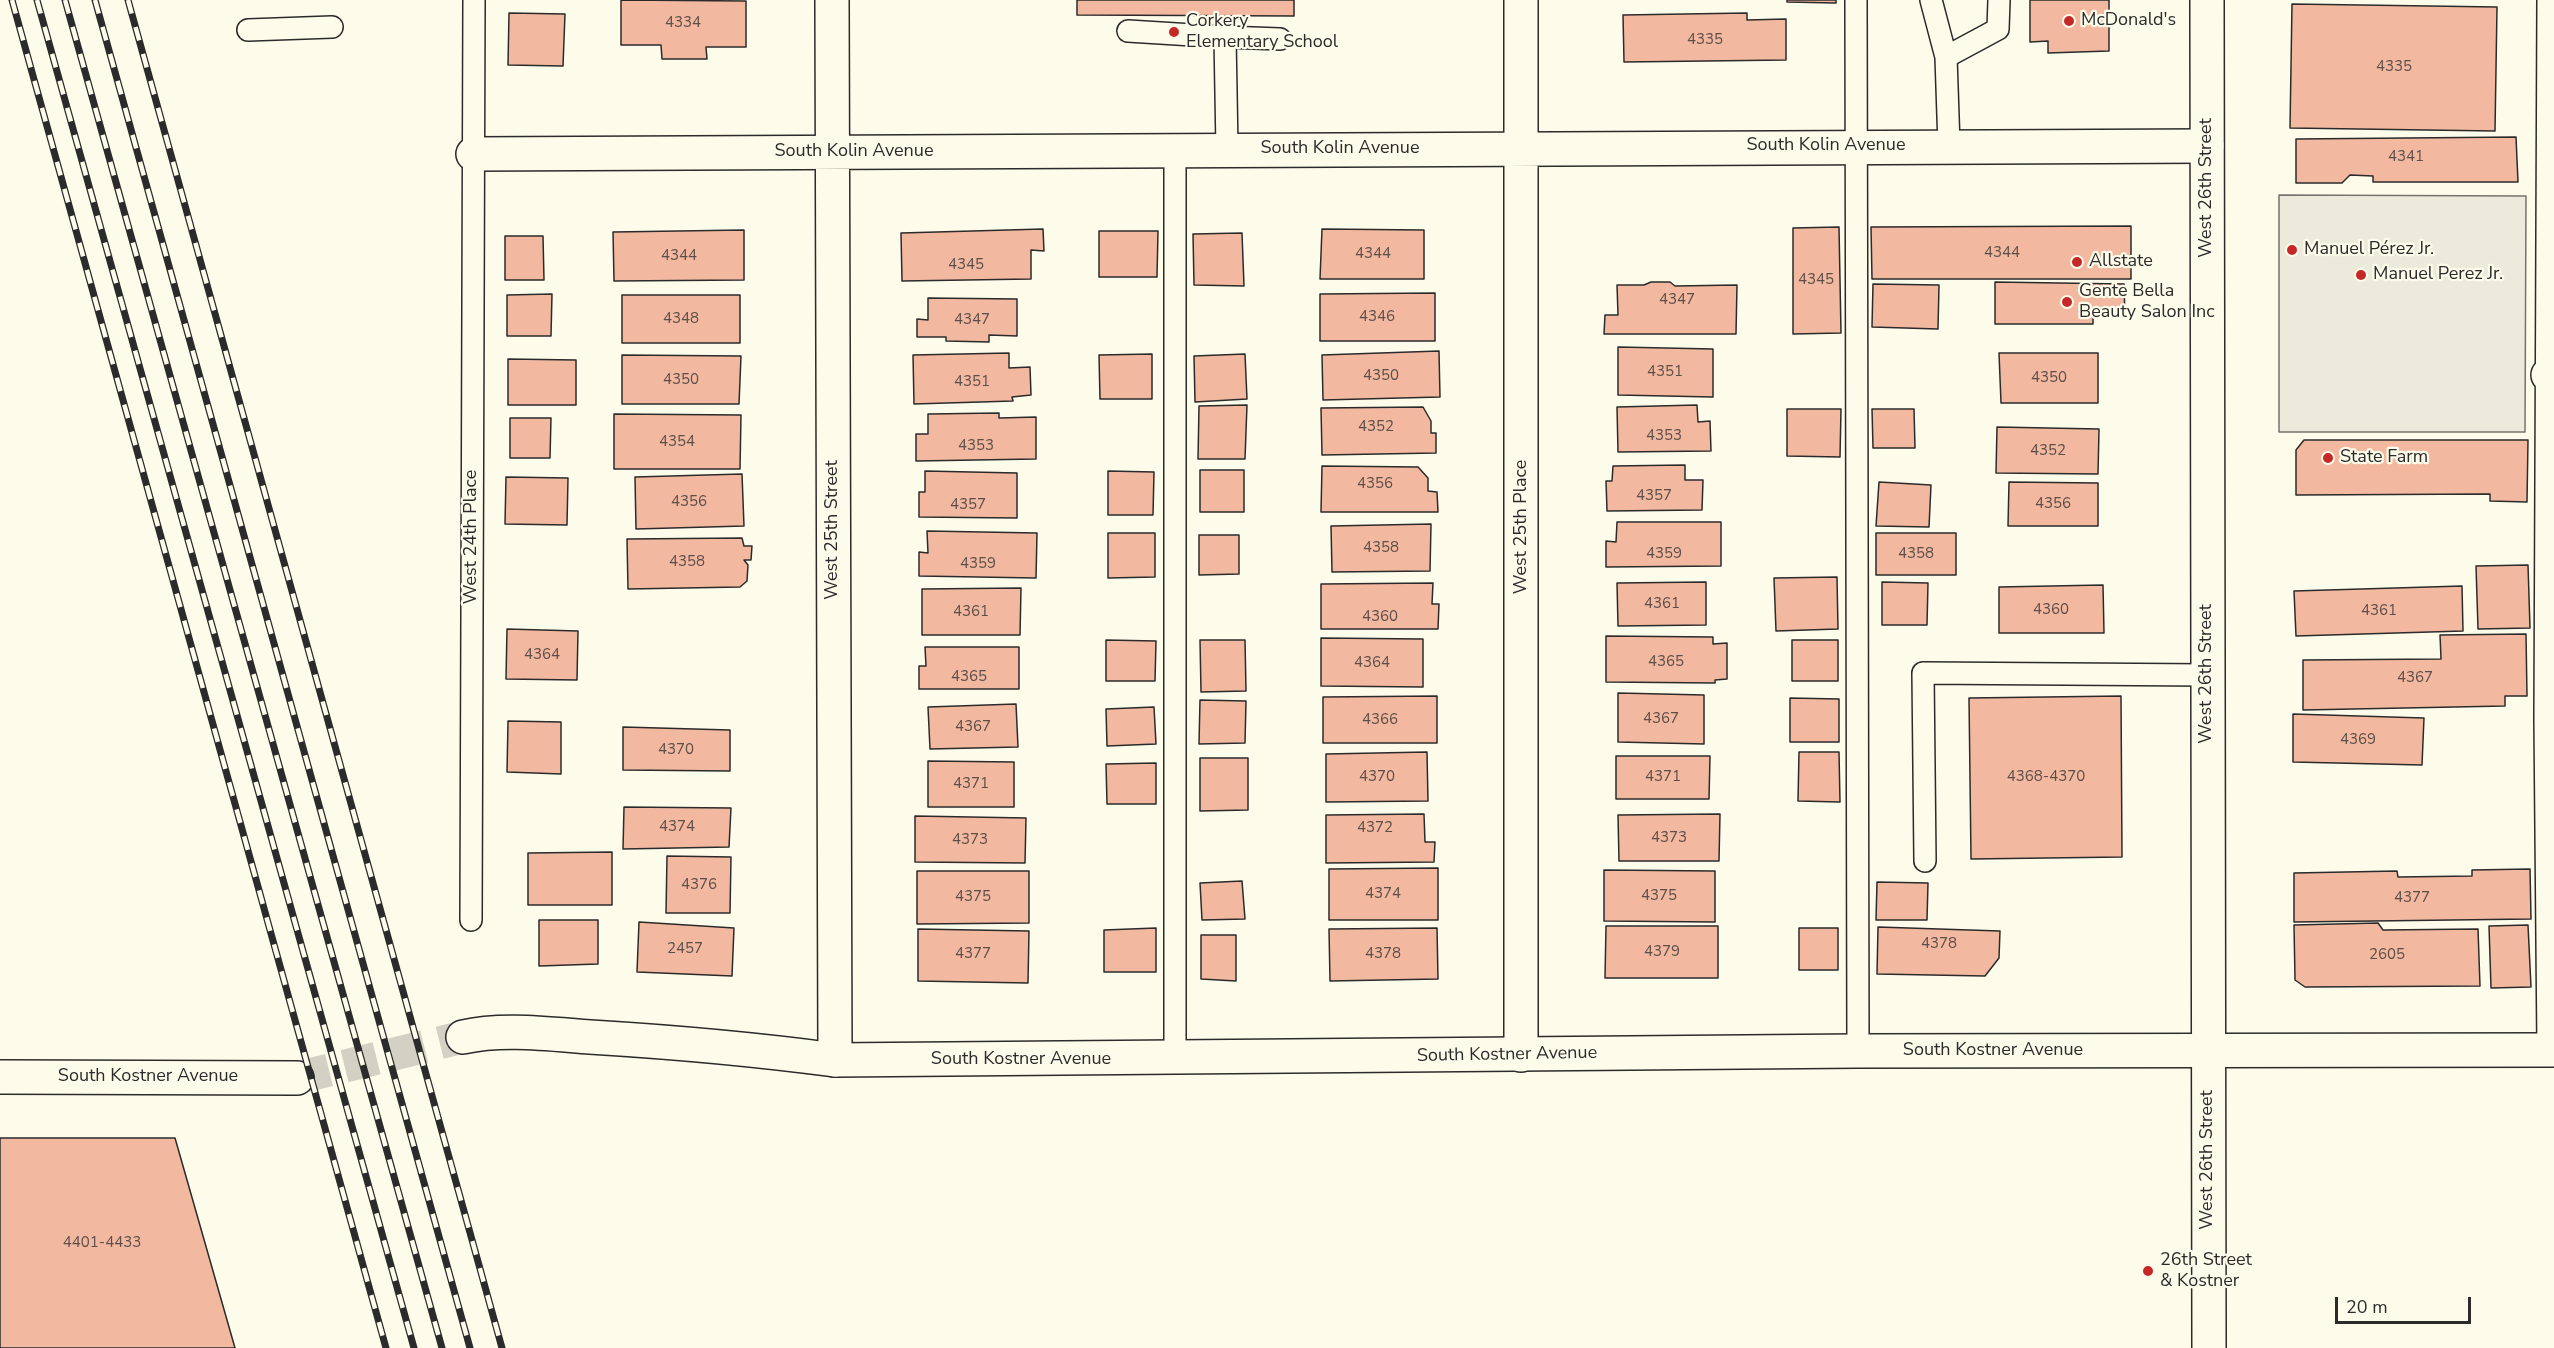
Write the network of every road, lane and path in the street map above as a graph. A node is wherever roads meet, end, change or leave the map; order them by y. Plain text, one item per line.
1 (474, 0) edge
2 (832, 0) edge
3 (1521, 0) edge
4 (1856, 0) edge
5 (1931, 0) edge
6 (1999, 0) edge
7 (2207, 0) edge
8 (2548, 0) edge
9 (332, 27) dead end
10 (2551, 28) edge
11 (248, 30) dead end
12 (1128, 32) dead end
13 (1225, 36) junction
14 (1280, 39) dead end
15 (1947, 57) junction
16 (1857, 146) junction
17 (1949, 146) junction
18 (2207, 146) junction
19 (1522, 147) junction
20 (1227, 149) junction
21 (1175, 150) junction
22 (832, 152) junction
23 (474, 154) junction
24 (2551, 375) edge
25 (2207, 675) junction
26 (2549, 720) edge
27 (1925, 861) dead end
28 (471, 920) dead end
29 (463, 1037) tunnel mouth
30 (2551, 1050) edge
31 (1858, 1051) junction
32 (2208, 1051) junction
33 (1521, 1055) junction
34 (1175, 1059) junction
35 (835, 1060) junction
36 (0, 1077) edge
37 (297, 1078) tunnel mouth
38 (2209, 1348) edge

1 - 23 lane, West 24th Place
2 - 22 street, West 25th Street
3 - 19 street, West 25th Place
4 - 16 lane
5 - 15 lane
6 - 15 lane
7 - 18 street, West 26th Street
8 - 10 lane
9 - 11 lane
10 - 24 lane
12 - 13 lane
13 - 14 lane
13 - 20 lane
15 - 17 lane
16 - 17 street, South Kolin Avenue
16 - 19 street, South Kolin Avenue
16 - 31 lane
17 - 18 street, South Kolin Avenue
18 - 25 street, West 26th Street
19 - 20 street, South Kolin Avenue
19 - 33 street, West 25th Place
20 - 21 street, South Kolin Avenue
21 - 22 street, South Kolin Avenue
21 - 34 lane
22 - 23 street, South Kolin Avenue
22 - 35 street, West 25th Street
23 - 28 lane, West 24th Place
24 - 26 lane
25 - 27 lane
25 - 32 street, West 26th Street
26 - 30 lane
29 - 35 street, South Kostner Avenue
30 - 32 street, South Kostner Avenue
31 - 32 street, South Kostner Avenue
31 - 33 street, South Kostner Avenue
32 - 38 street, West 26th Street
33 - 34 street, South Kostner Avenue
34 - 35 street, South Kostner Avenue
36 - 37 street, South Kostner Avenue

